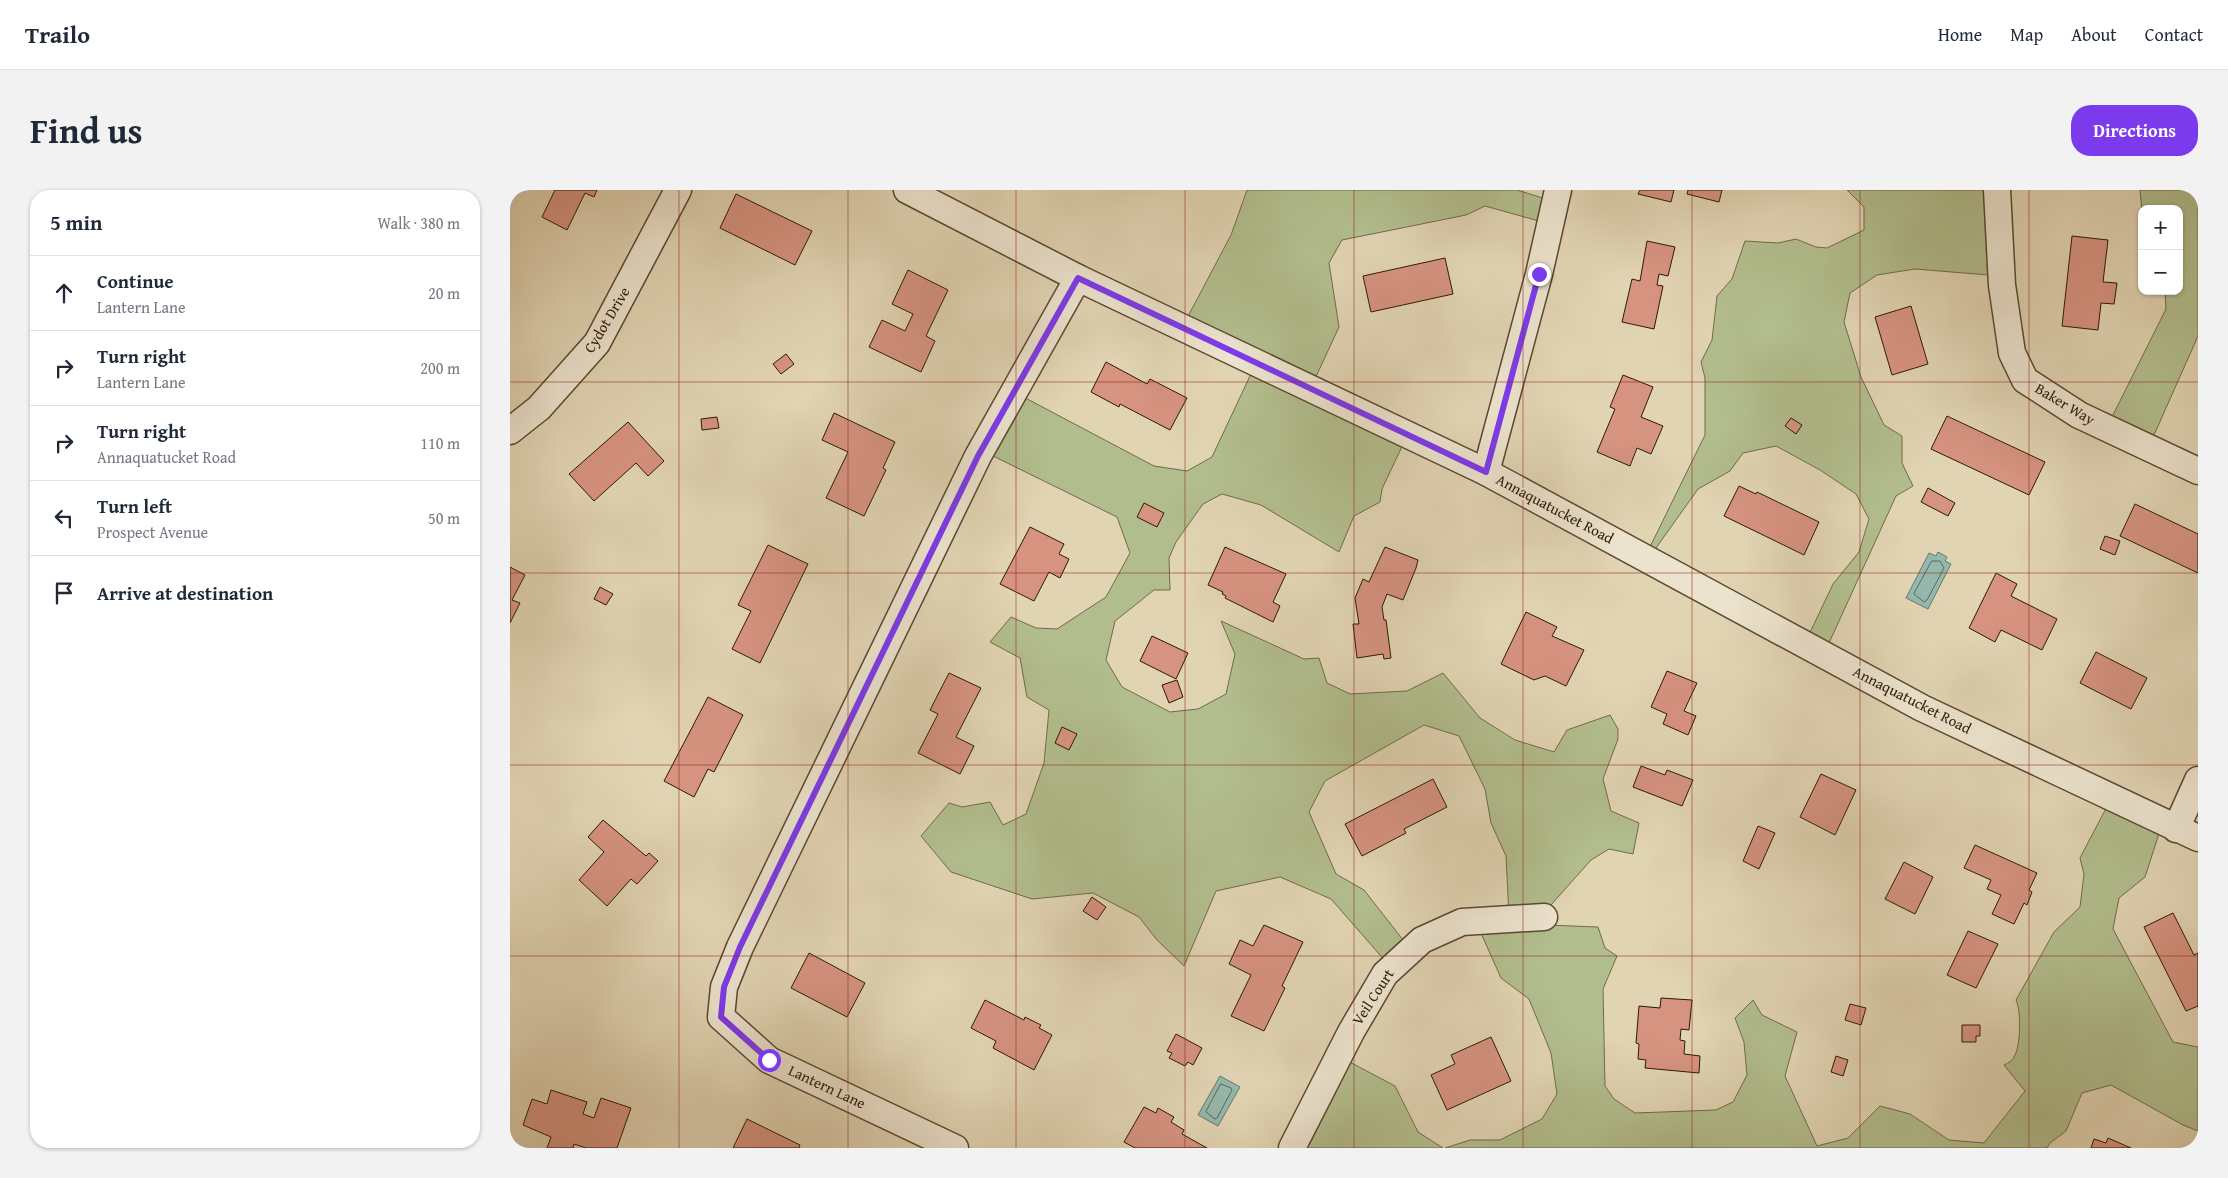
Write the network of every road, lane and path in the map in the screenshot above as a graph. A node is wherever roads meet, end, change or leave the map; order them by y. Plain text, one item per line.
1 (678, 190) edge
2 (907, 190) edge
3 (1558, 190) edge
4 (1997, 190) edge
5 (1078, 278) junction
6 (510, 432) edge
7 (2198, 471) edge
8 (1486, 472) junction
9 (2198, 780) edge
10 (2187, 834) edge
11 (1544, 917) dead end
12 (956, 1148) edge
13 (1292, 1148) edge

1 - 6 street, Cydot Drive
2 - 5 street, Annaquatucket Road
3 - 8 street
4 - 7 street, Baker Way
5 - 8 street, Annaquatucket Road
5 - 12 street, Lantern Lane
8 - 10 street, Annaquatucket Road
9 - 10 street
11 - 13 street, Veil Court

